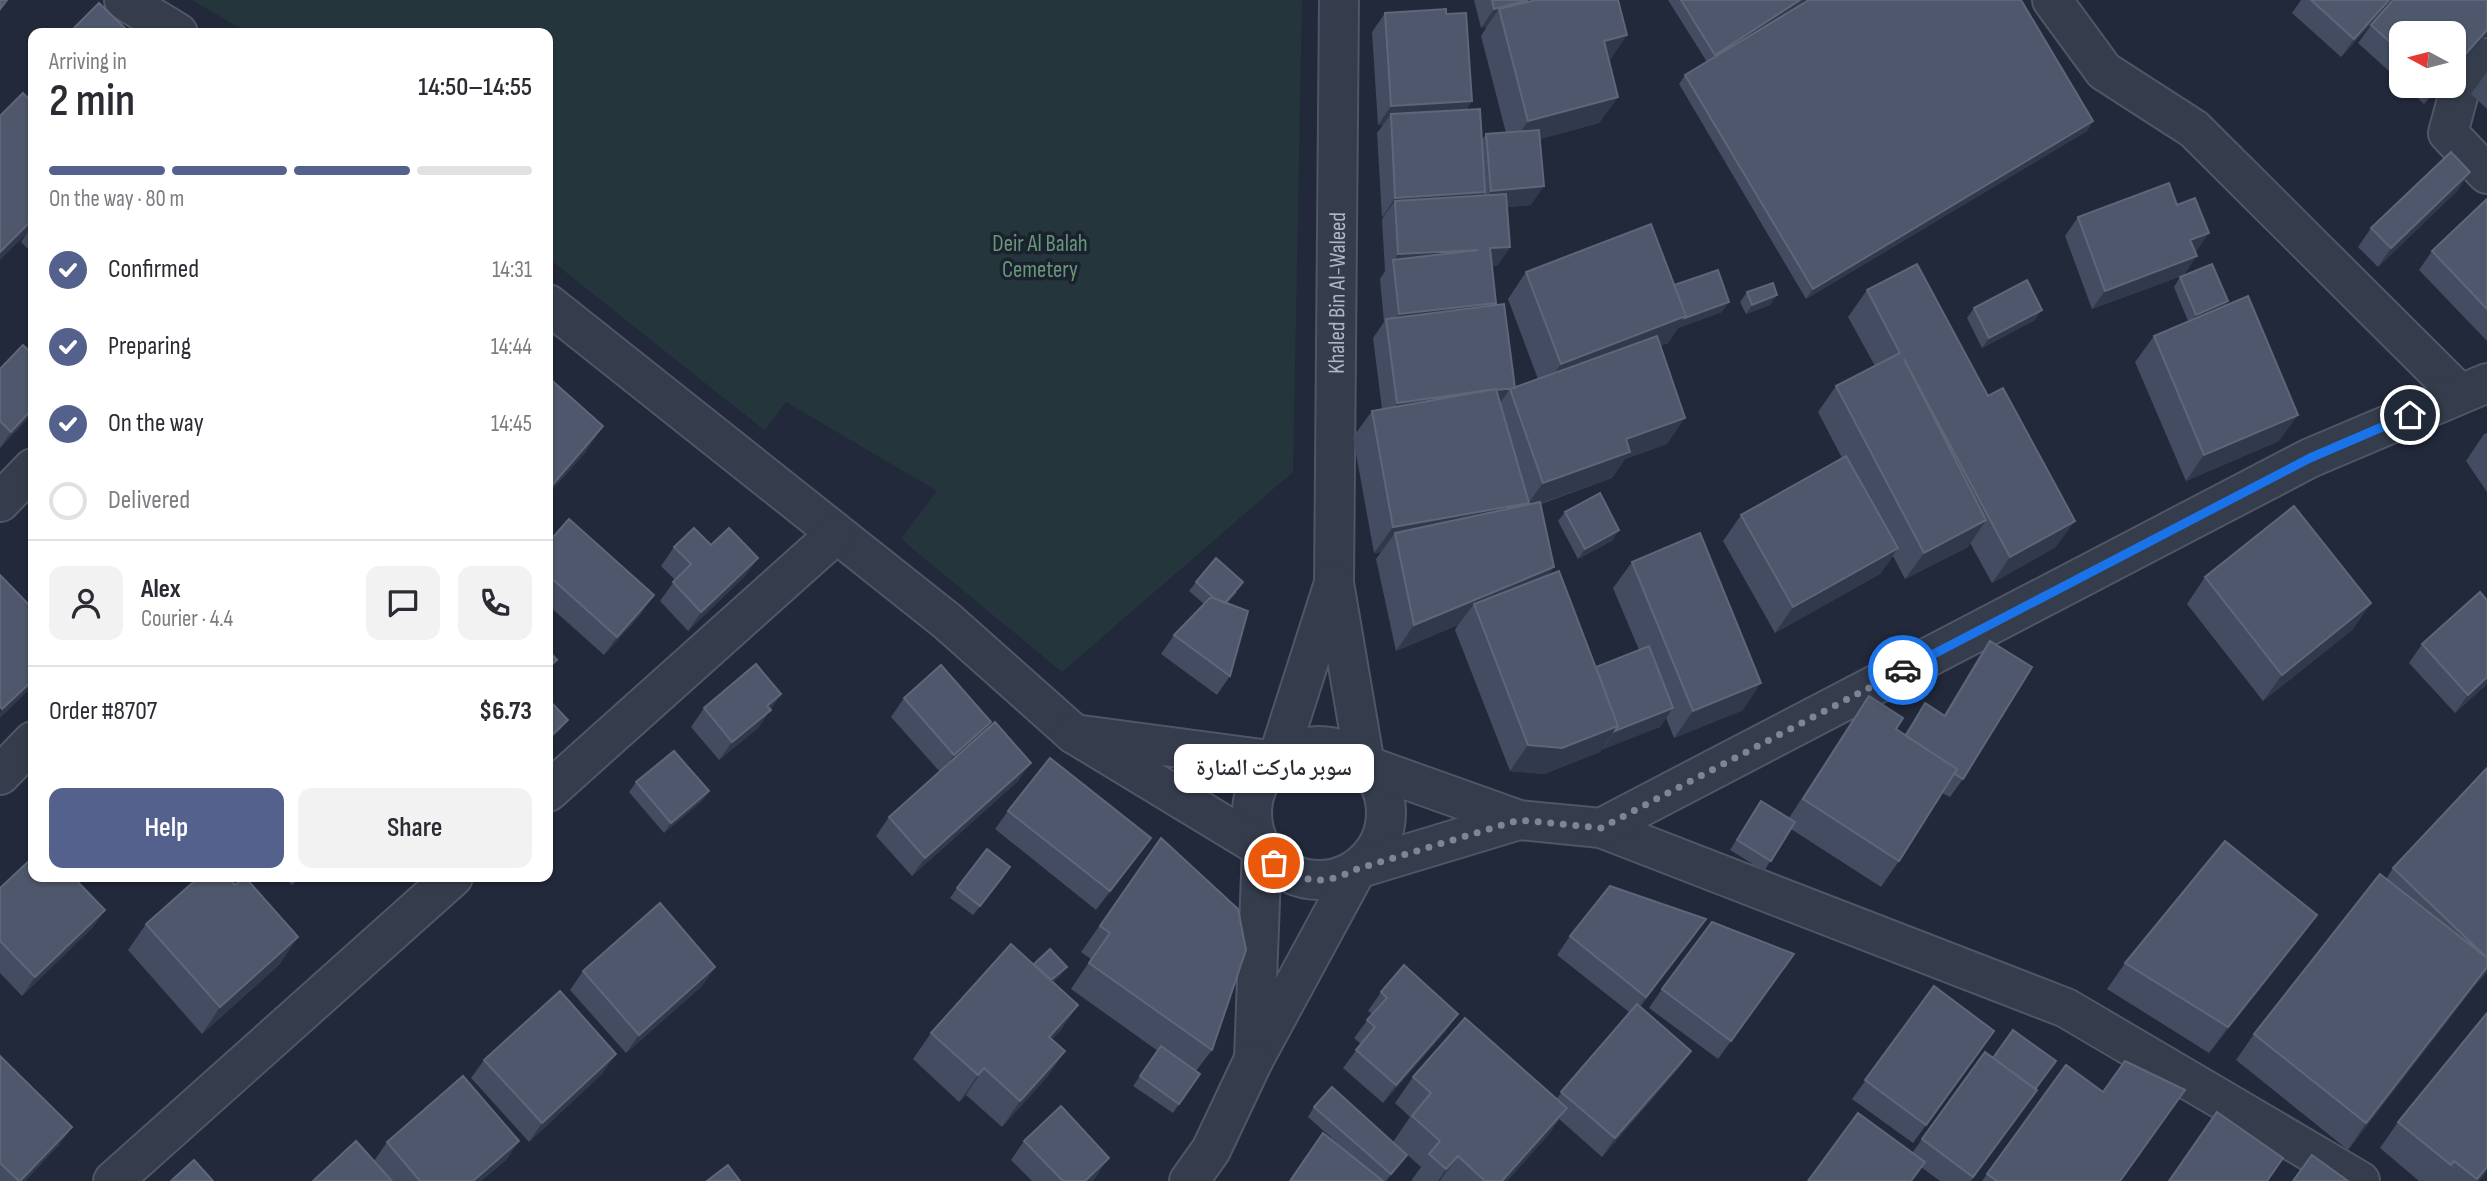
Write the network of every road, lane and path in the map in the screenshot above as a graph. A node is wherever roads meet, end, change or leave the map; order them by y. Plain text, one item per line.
1 (124, 0) edge
2 (1339, 0) edge
3 (2052, 0) edge
4 (170, 28) edge
5 (2487, 58) edge
6 (2487, 174) edge
7 (553, 308) edge
8 (2473, 388) edge
9 (28, 473) edge
10 (0, 502) edge
11 (836, 534) junction
12 (1334, 583) junction
13 (1074, 734) junction
14 (28, 746) edge
15 (1277, 761) junction
16 (1365, 765) junction
17 (0, 775) edge
18 (553, 788) edge
19 (1519, 820) junction
20 (1601, 828) junction
21 (1262, 848) junction
22 (1357, 869) junction
23 (447, 882) edge
24 (1254, 1059) junction
25 (113, 1181) edge
26 (1189, 1181) edge
27 (2360, 1181) edge

1 - 4 street
2 - 12 street, Khaled Bin Al-Waleed
3 - 8 street
5 - 6 street
7 - 11 street
8 - 20 street
9 - 10 street
11 - 13 street
11 - 18 street
12 - 15 street
12 - 16 street
13 - 15 street
13 - 21 street
14 - 17 street
15 - 16 street
15 - 21 street
16 - 19 street
16 - 22 street
19 - 20 street
19 - 22 street
20 - 27 street
21 - 22 street
21 - 24 street
22 - 24 street
23 - 25 street
24 - 26 street

